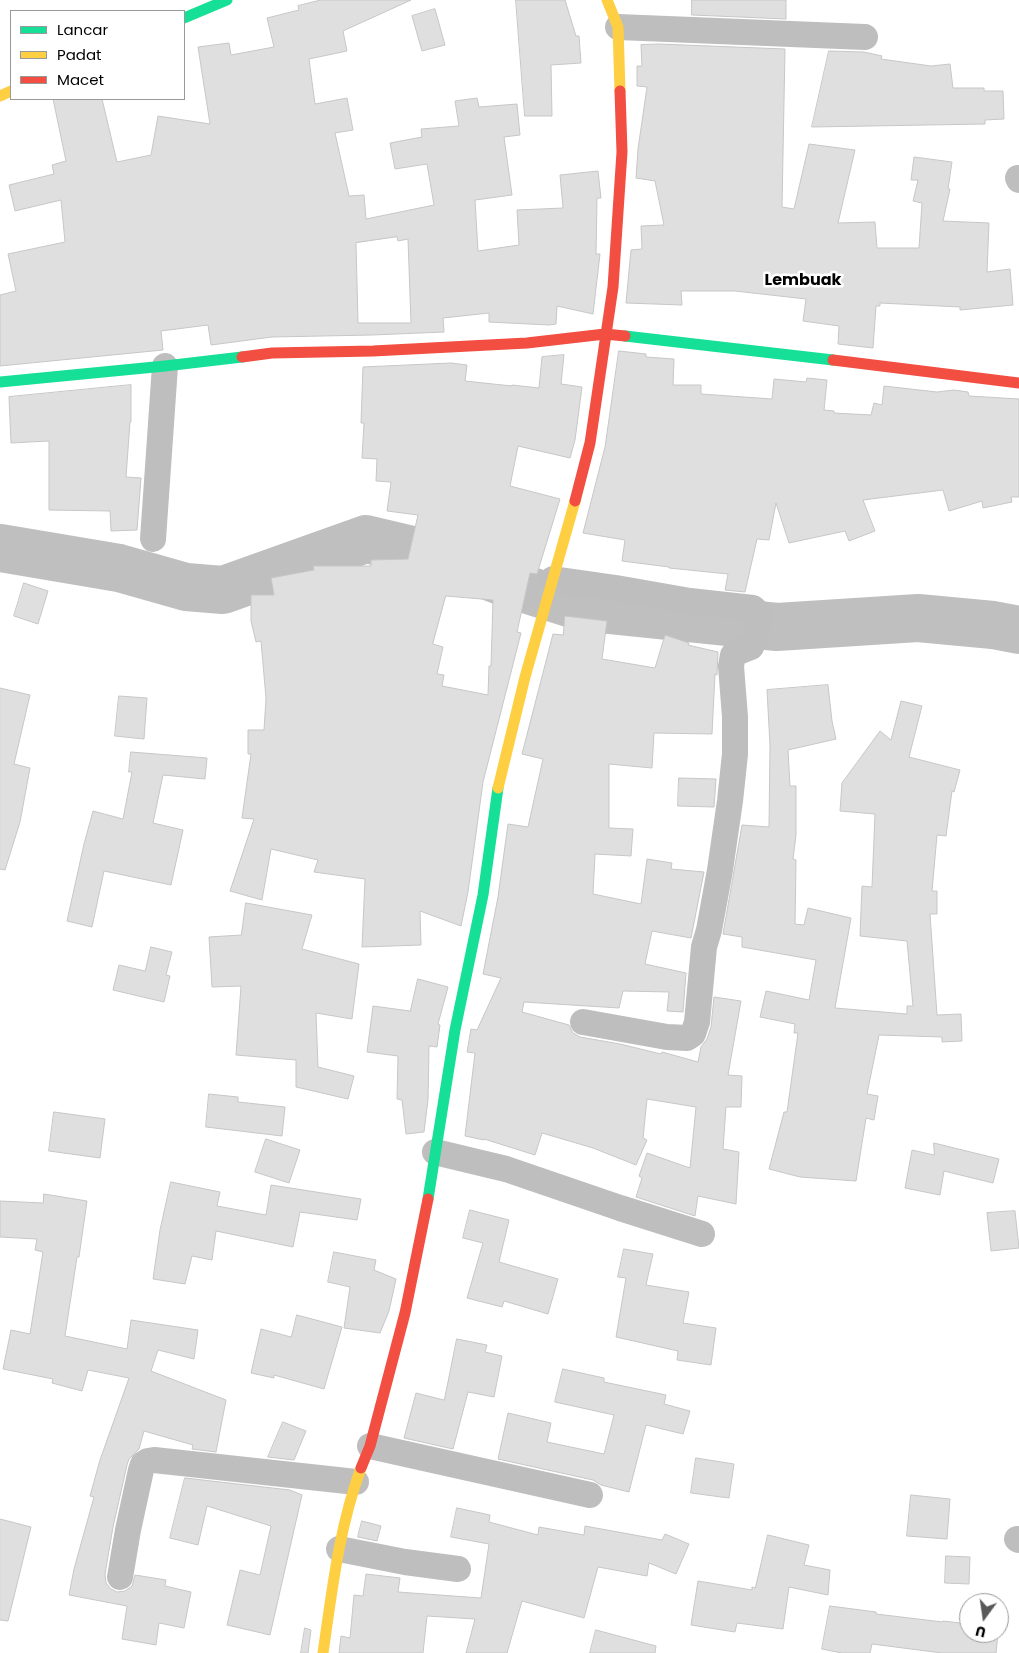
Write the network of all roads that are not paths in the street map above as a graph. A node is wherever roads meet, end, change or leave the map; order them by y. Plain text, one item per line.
1 (227, 0) edge
2 (608, 0) edge
3 (185, 18) edge
4 (618, 27) junction
5 (865, 37) dead end
6 (605, 334) junction
7 (165, 366) junction
8 (0, 382) edge
9 (1019, 384) edge
10 (152, 539) dead end
11 (551, 584) junction
12 (583, 1022) dead end
13 (435, 1152) junction
14 (702, 1234) dead end
15 (370, 1446) junction
16 (356, 1482) junction
17 (590, 1495) dead end
18 (340, 1549) junction
19 (458, 1569) dead end
20 (120, 1577) dead end
21 (323, 1653) edge

1 - 3 main road
2 - 4 main road
4 - 5 street
4 - 6 main road
6 - 7 main road
6 - 9 main road
6 - 11 main road
7 - 8 main road
7 - 10 street
11 - 12 street
11 - 13 main road
13 - 14 street
13 - 15 main road
15 - 16 main road
15 - 17 street
16 - 18 main road
16 - 20 street
18 - 19 street
18 - 21 main road

